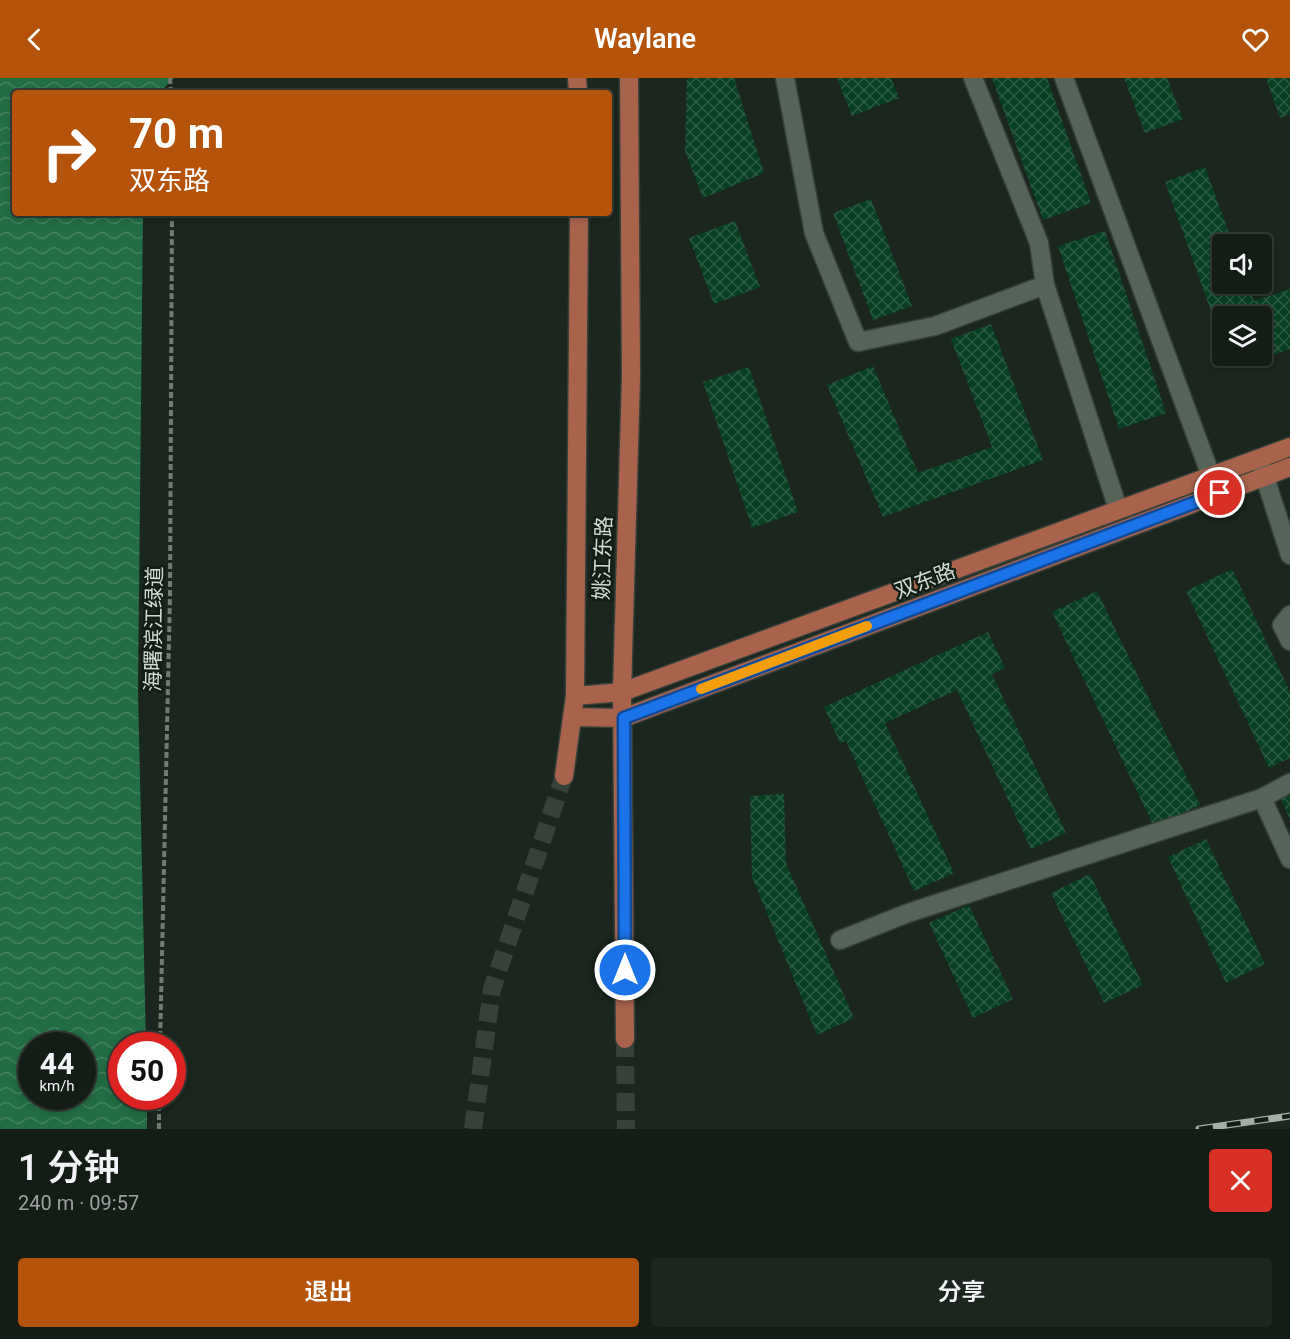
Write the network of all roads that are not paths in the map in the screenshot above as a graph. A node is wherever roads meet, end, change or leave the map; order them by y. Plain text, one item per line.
1 (628, 78) edge
2 (784, 78) edge
3 (974, 78) edge
4 (1064, 78) edge
5 (579, 216) edge
6 (1045, 285) junction
7 (1290, 447) edge
8 (1258, 458) junction
9 (1290, 467) edge
10 (1211, 476) junction
11 (1264, 476) junction
12 (1118, 509) junction
13 (1290, 555) edge
14 (1290, 615) edge
15 (1290, 641) edge
16 (622, 692) junction
17 (574, 696) junction
18 (572, 717) junction
19 (624, 718) junction
20 (564, 776) tunnel mouth
21 (1290, 783) edge
22 (1262, 798) junction
23 (1290, 859) edge
24 (840, 940) dead end
25 (625, 1039) tunnel mouth

1 - 16 main road, 姚江东路
2 - 6 lane
3 - 6 lane
4 - 10 lane
5 - 17 main road, 姚江东路
6 - 12 lane
7 - 8 main road, 双东路
8 - 10 main road, 双东路
8 - 11 lane
9 - 11 main road, 双东路
10 - 12 main road, 双东路
11 - 13 lane
11 - 19 main road, 双东路
12 - 16 main road, 双东路
14 - 15 lane
16 - 17 main road, 双东路
16 - 19 main road, 姚江东路
17 - 18 main road, 姚江东路
18 - 19 main road, 双东路
18 - 20 main road, 姚江东路
19 - 25 main road, 姚江东路
21 - 22 lane
22 - 23 lane
22 - 24 lane

